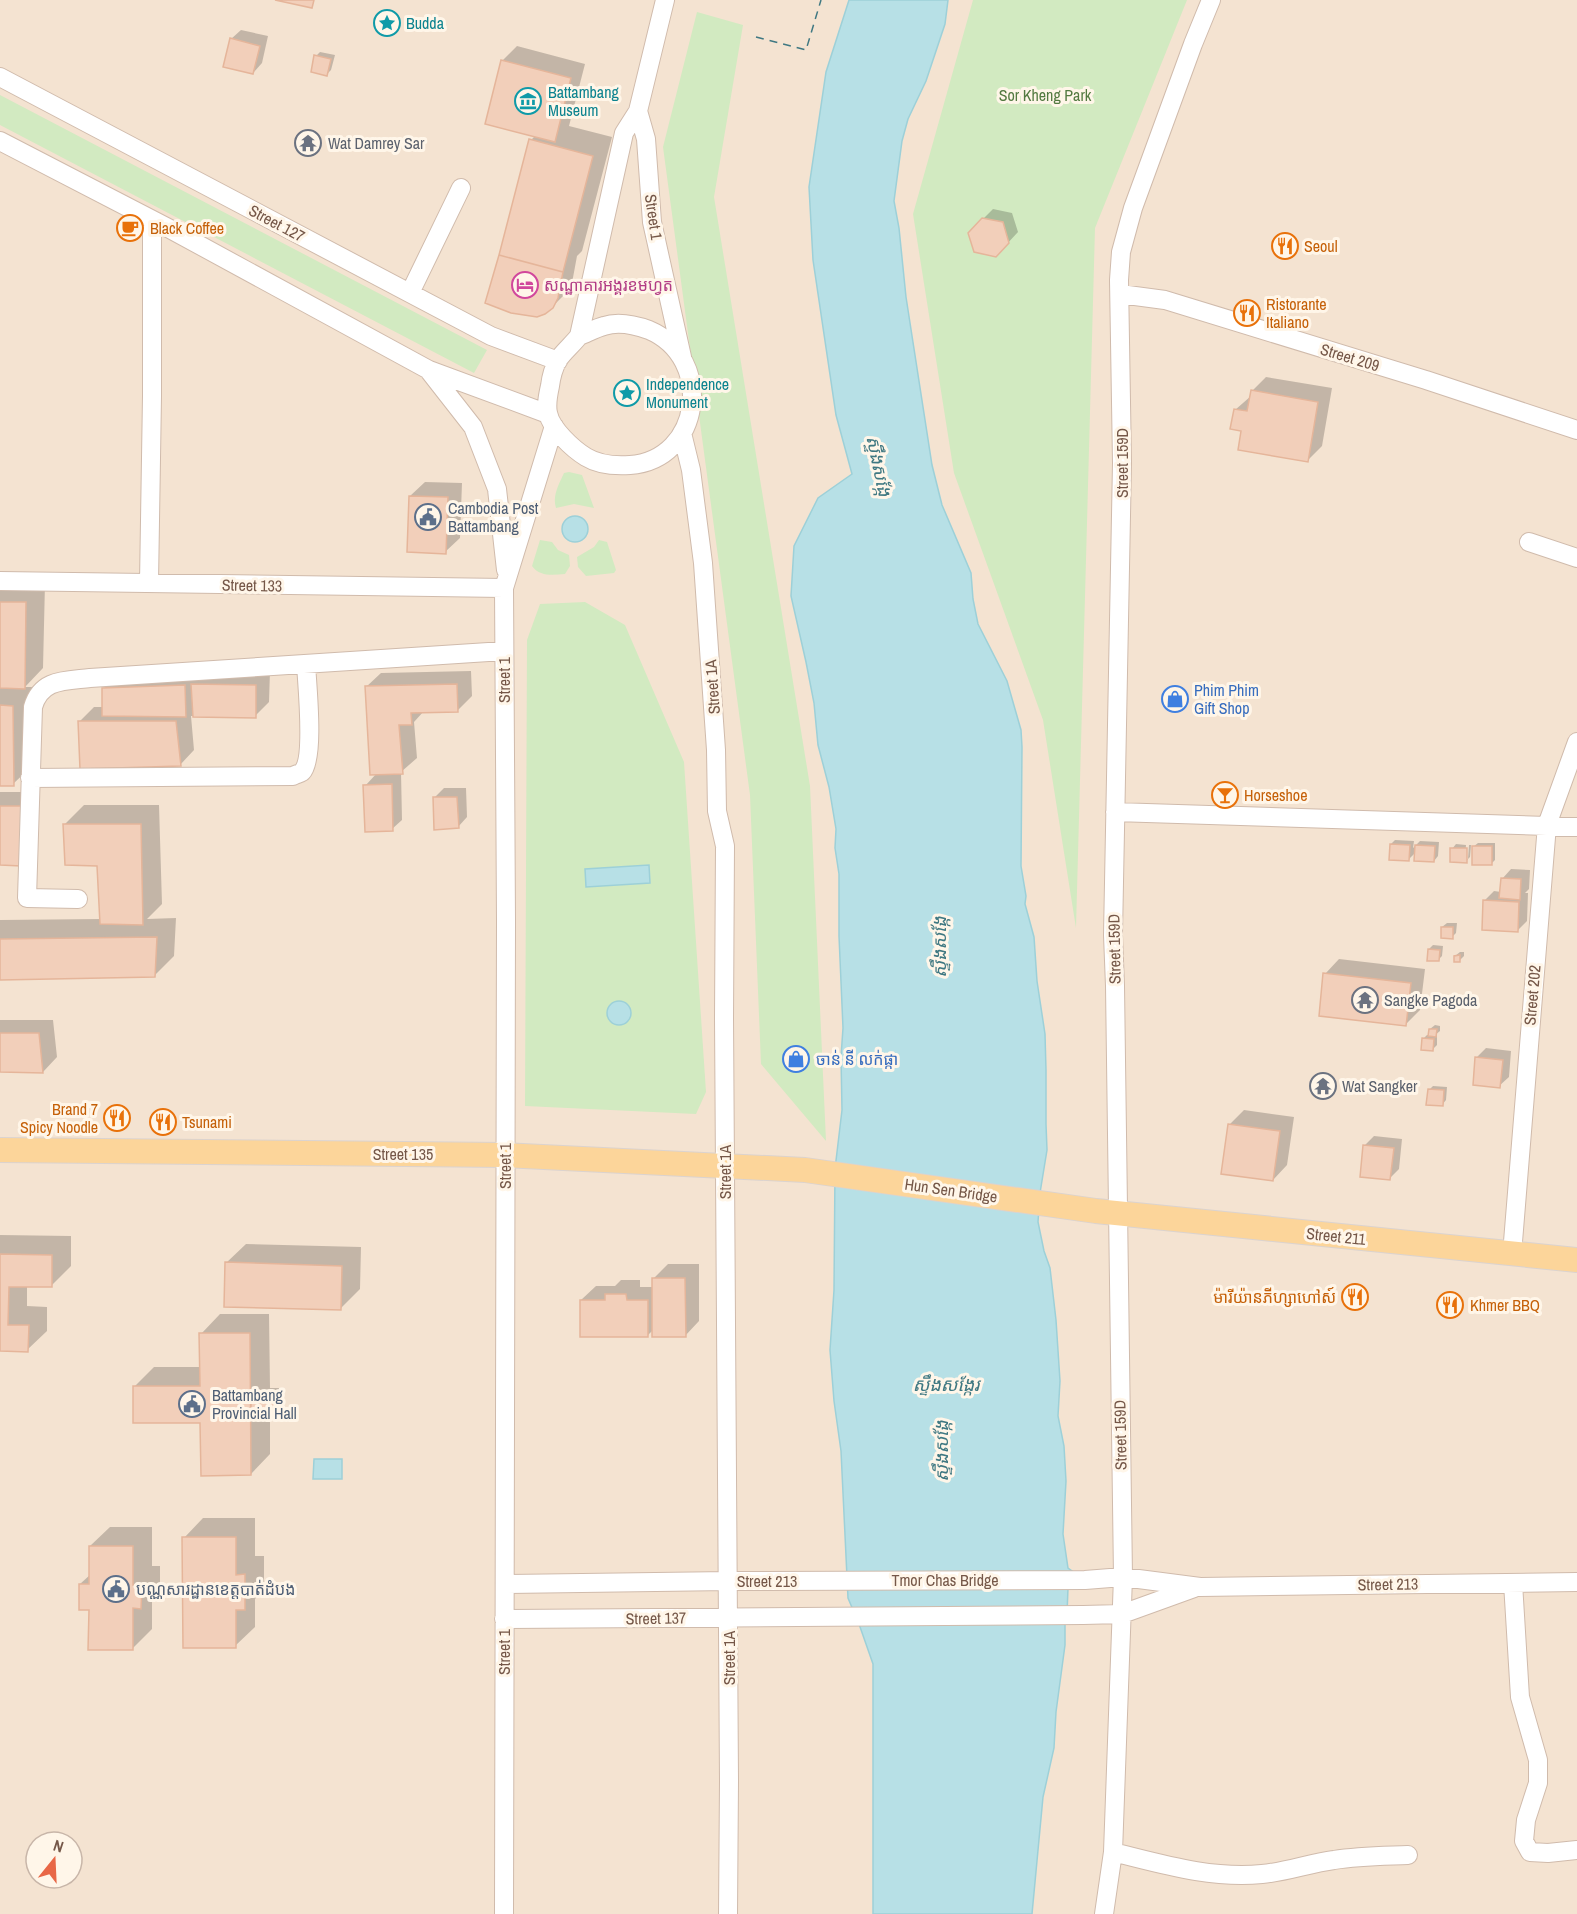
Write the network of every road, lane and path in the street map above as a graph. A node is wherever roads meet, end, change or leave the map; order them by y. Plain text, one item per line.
1 (665, 0) edge
2 (1211, 0) edge
3 (0, 77) edge
4 (638, 111) junction
5 (0, 141) edge
6 (461, 188) dead end
7 (152, 220) junction
8 (410, 293) junction
9 (1120, 294) junction
10 (579, 336) junction
11 (682, 357) junction
12 (558, 361) junction
13 (429, 370) junction
14 (551, 420) junction
15 (1577, 430) edge
16 (682, 433) junction
17 (1529, 542) dead end
18 (1577, 558) edge
19 (0, 581) edge
20 (149, 583) junction
21 (506, 584) junction
22 (504, 651) junction
23 (306, 664) junction
24 (1577, 742) edge
25 (30, 778) junction
26 (1115, 812) junction
27 (1547, 825) junction
28 (1577, 827) edge
29 (78, 899) dead end
30 (0, 1150) edge
31 (505, 1155) junction
32 (725, 1167) junction
33 (806, 1170) joint
34 (1106, 1212) junction
35 (1512, 1254) junction
36 (1577, 1260) edge
37 (1123, 1576) junction
38 (1085, 1580) joint
39 (729, 1581) junction
40 (806, 1581) joint
41 (1577, 1582) edge
42 (1513, 1583) junction
43 (505, 1584) junction
44 (1200, 1587) junction
45 (1122, 1614) junction
46 (729, 1617) junction
47 (807, 1617) joint
48 (504, 1619) junction
49 (1577, 1850) edge
50 (1113, 1852) junction
51 (1408, 1856) dead end
52 (504, 1914) edge
53 (728, 1914) edge
54 (1104, 1914) edge

1 - 4 street, Street 1
2 - 9 street, Street 159D
3 - 8 street, Street 127
4 - 10 street, Street 1
4 - 11 street, Street 1
5 - 7 street
6 - 8 street
7 - 13 street
7 - 20 street
8 - 12 street, Street 127
9 - 15 street, Street 209
9 - 26 street, Street 159D
10 - 11 street
10 - 12 street
11 - 16 street
12 - 14 street
13 - 14 street
13 - 21 street
14 - 16 street
14 - 21 street, Street 1
16 - 32 street, Street 1A
17 - 18 street
19 - 20 street, Street 133
20 - 21 street, Street 133
21 - 22 street, Street 1
22 - 23 street
22 - 31 street, Street 1
23 - 25 street
23 - 25 street
24 - 27 street, Street 202
25 - 29 street
26 - 27 street
26 - 34 street, Street 159D
27 - 28 street
27 - 35 street, Street 202
30 - 31 main road, Street 135
31 - 32 main road, Street 135
31 - 43 street, Street 1
32 - 33 main road, Street 135
32 - 39 street, Street 1A
33 - 34 main road, Hun Sen Bridge
34 - 35 main road, Street 211
34 - 37 street, Street 159D
35 - 36 main road, Street 211
37 - 38 street, Street 213
37 - 44 street, Street 213
37 - 45 street, Street 159D
38 - 40 street, Tmor Chas Bridge
39 - 40 street, Street 213
39 - 43 street
39 - 46 street, Street 1A
41 - 42 street, Street 213
42 - 44 street, Street 213
42 - 49 street
43 - 48 street, Street 1
44 - 45 street, Street 213
45 - 47 street, Street 213
45 - 50 street, Street 159D
46 - 47 street, Street 137
46 - 48 street, Street 137
46 - 53 street, Street 1A
48 - 52 street, Street 1
50 - 51 street
50 - 54 street, Street 159D

